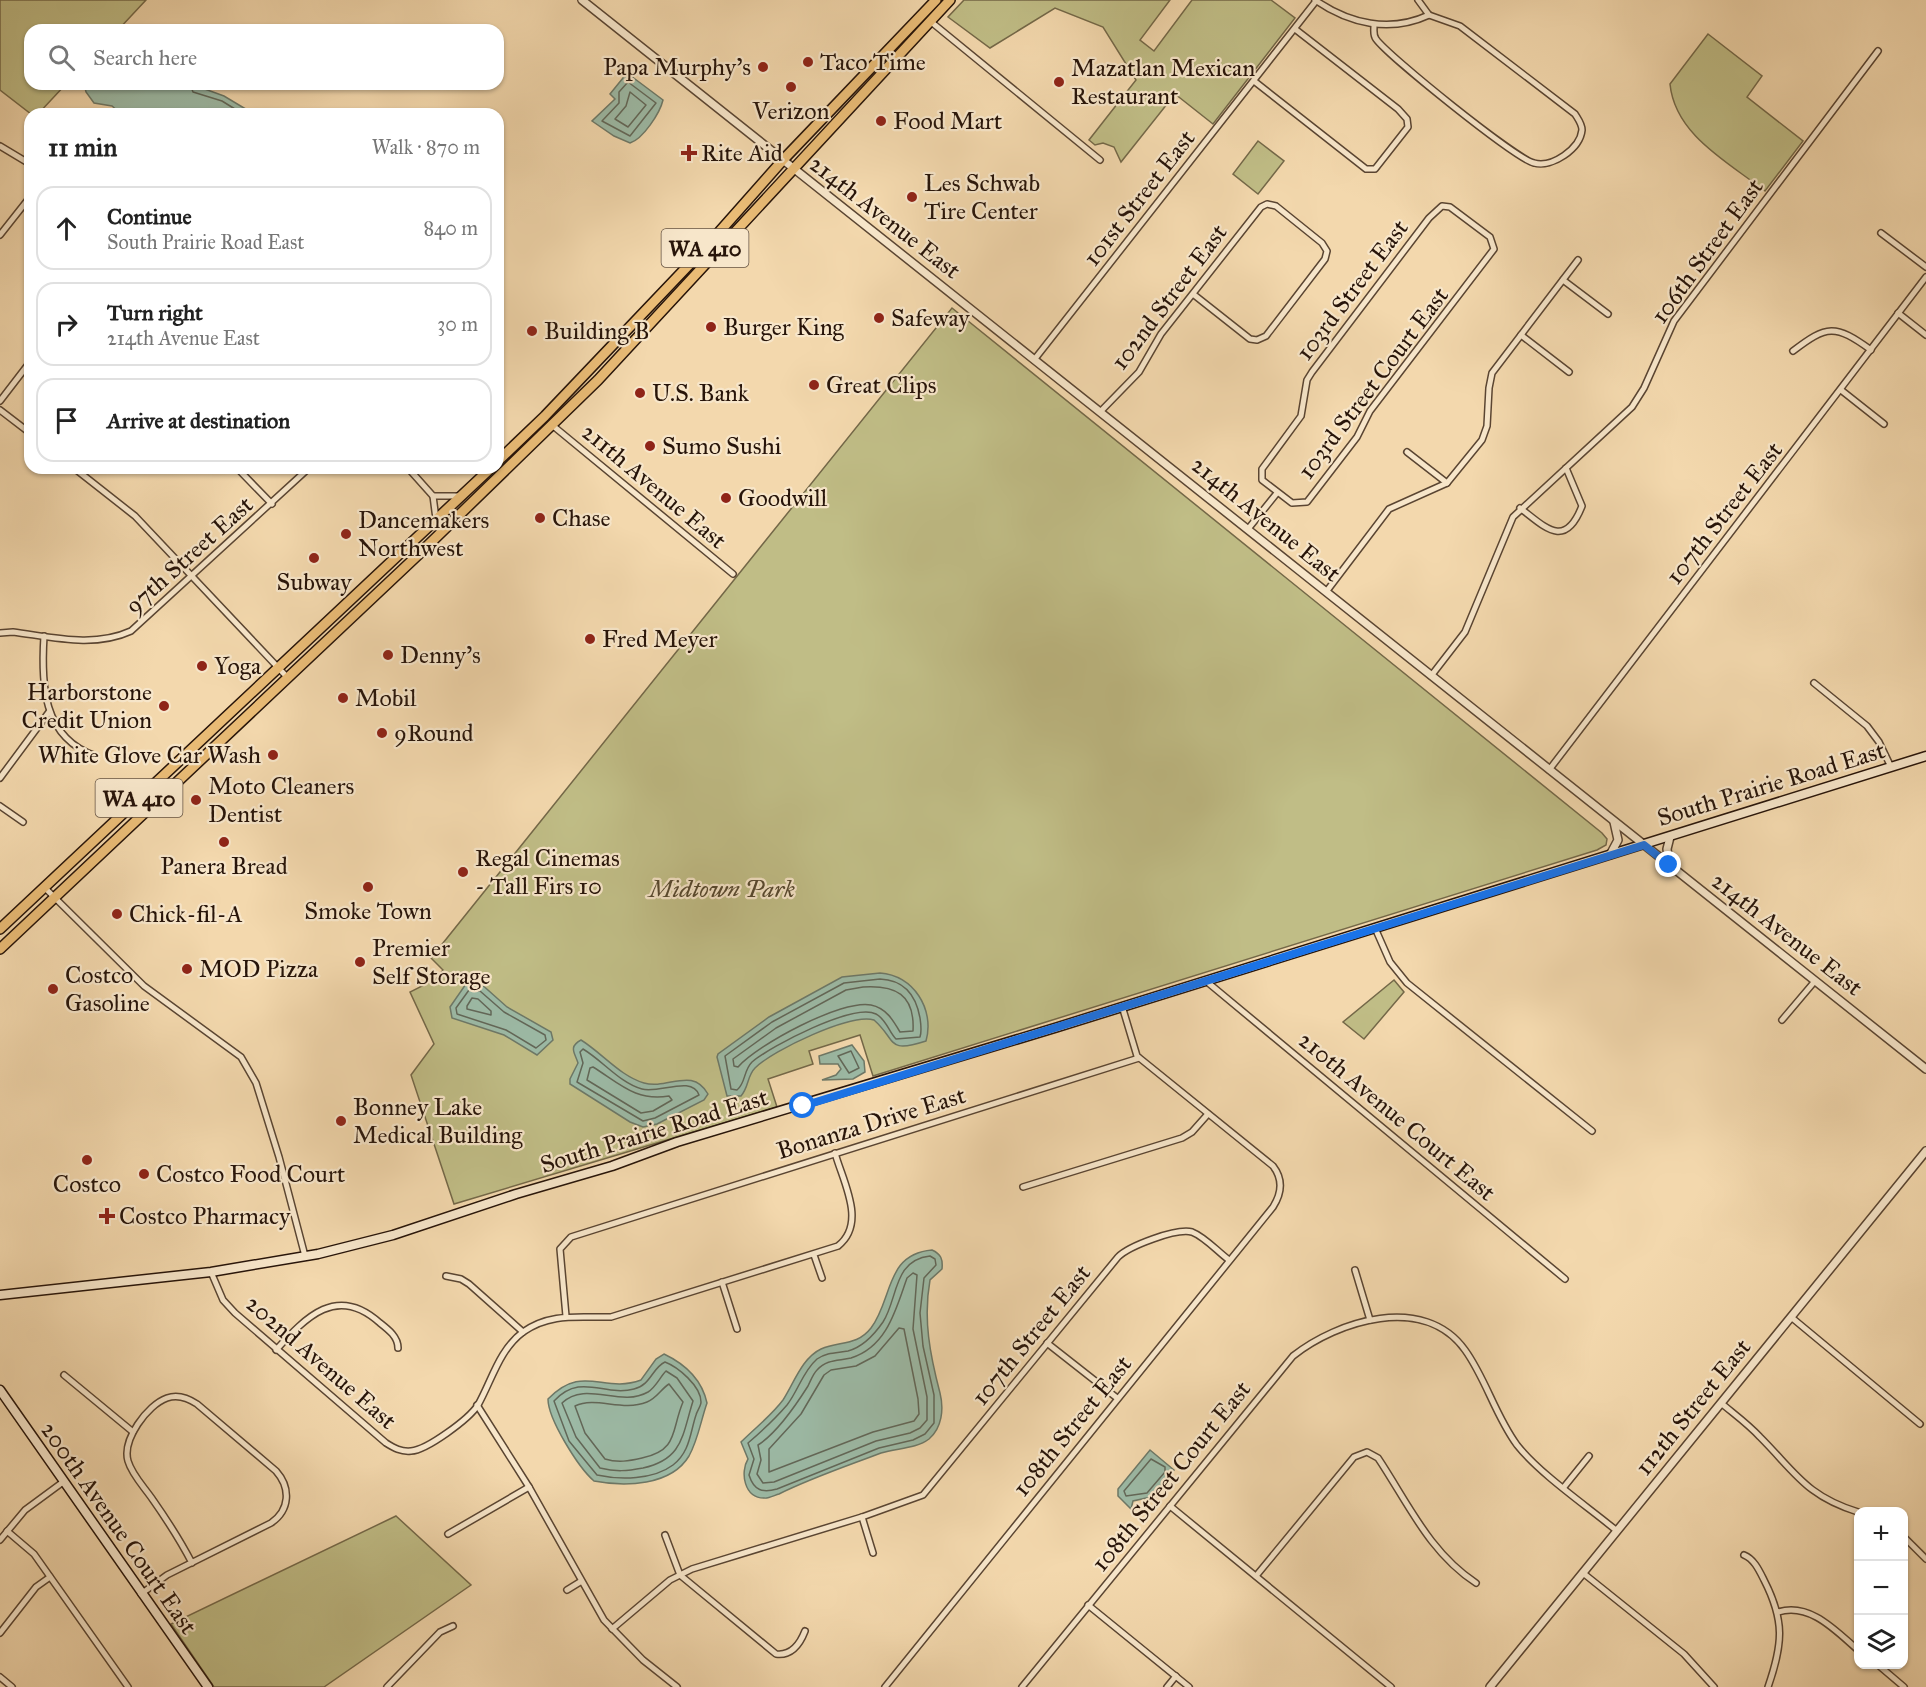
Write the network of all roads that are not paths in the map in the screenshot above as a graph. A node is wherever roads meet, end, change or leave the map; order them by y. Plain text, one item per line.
1 (582, 0) edge
2 (936, 0) edge
3 (950, 0) edge
4 (1419, 0) edge
5 (1316, 1) edge
6 (1429, 15) junction
7 (930, 21) junction
8 (1374, 26) junction
9 (1295, 29) junction
10 (1878, 51) dead end
11 (1254, 81) junction
12 (0, 146) edge
13 (24, 160) edge
14 (1100, 160) dead end
15 (782, 161) junction
16 (793, 169) junction
17 (24, 205) edge
18 (1881, 233) dead end
19 (0, 235) edge
20 (1494, 249) joint
21 (1578, 260) dead end
22 (1926, 267) edge
23 (1926, 277) edge
24 (1563, 280) junction
25 (1193, 294) junction
26 (1898, 313) junction
27 (1608, 314) dead end
28 (1521, 335) junction
29 (1926, 335) edge
30 (1870, 350) junction
31 (1793, 351) dead end
32 (1034, 360) junction
33 (24, 370) edge
34 (1569, 372) dead end
35 (1840, 390) junction
36 (0, 401) edge
37 (0, 410) edge
38 (1100, 412) junction
39 (1884, 424) dead end
40 (552, 425) junction
41 (24, 429) edge
42 (1407, 452) dead end
43 (504, 455) edge
44 (1566, 468) junction
45 (504, 471) edge
46 (82, 474) edge
47 (243, 474) edge
48 (303, 474) edge
49 (413, 474) edge
50 (484, 474) edge
51 (500, 474) edge
52 (1447, 483) junction
53 (1277, 494) junction
54 (433, 496) junction
55 (460, 496) junction
56 (272, 504) junction
57 (1520, 508) junction
58 (436, 519) junction
59 (1248, 529) junction
60 (733, 574) dead end
61 (193, 577) junction
62 (1326, 592) junction
63 (0, 633) edge
64 (44, 636) junction
65 (278, 667) junction
66 (1431, 675) junction
67 (287, 677) junction
68 (1814, 684) dead end
69 (49, 712) junction
70 (96, 756) dead end
71 (1926, 756) edge
72 (1891, 767) junction
73 (1549, 770) junction
74 (0, 778) edge
75 (0, 806) edge
76 (23, 822) dead end
77 (1614, 822) junction
78 (1670, 837) junction
79 (1644, 845) junction
80 (1610, 855) junction
81 (1669, 865) junction
82 (44, 887) junction
83 (55, 897) junction
84 (1374, 928) junction
85 (0, 929) edge
86 (0, 949) edge
87 (1205, 980) junction
88 (1815, 981) junction
89 (1122, 1006) junction
90 (1782, 1020) dead end
91 (1139, 1058) junction
92 (1926, 1069) edge
93 (1208, 1114) junction
94 (1592, 1131) dead end
95 (1926, 1151) edge
96 (835, 1153) junction
97 (1023, 1187) dead end
98 (814, 1255) junction
99 (305, 1256) junction
100 (1229, 1260) junction
101 (1355, 1270) dead end
102 (211, 1272) junction
103 (446, 1276) dead end
104 (822, 1278) dead end
105 (1565, 1279) dead end
106 (722, 1282) junction
107 (0, 1295) edge
108 (566, 1316) junction
109 (1791, 1317) junction
110 (1370, 1320) junction
111 (737, 1329) dead end
112 (523, 1332) junction
113 (1047, 1343) junction
114 (398, 1348) dead end
115 (276, 1350) junction
116 (64, 1375) dead end
117 (0, 1390) edge
118 (1117, 1398) junction
119 (1721, 1403) junction
120 (477, 1406) junction
121 (1920, 1424) dead end
122 (134, 1432) junction
123 (1589, 1456) dead end
124 (63, 1482) junction
125 (529, 1487) junction
126 (1564, 1487) junction
127 (1170, 1506) junction
128 (1854, 1510) edge
129 (862, 1517) junction
130 (7, 1531) junction
131 (1617, 1531) junction
132 (448, 1533) dead end
133 (665, 1535) dead end
134 (0, 1540) edge
135 (1908, 1541) edge
136 (873, 1553) dead end
137 (1744, 1555) dead end
138 (1926, 1559) edge
139 (192, 1563) junction
140 (1583, 1573) junction
141 (680, 1575) junction
142 (50, 1576) junction
143 (1256, 1576) junction
144 (580, 1582) junction
145 (1476, 1583) dead end
146 (567, 1590) dead end
147 (141, 1594) junction
148 (1088, 1605) junction
149 (1779, 1612) junction
150 (453, 1626) dead end
151 (612, 1629) junction
152 (805, 1631) dead end
153 (0, 1633) edge
154 (1854, 1647) edge
155 (1882, 1669) edge
156 (1176, 1676) junction
157 (0, 1677) edge
158 (12, 1687) edge
159 (128, 1687) edge
160 (208, 1687) edge
161 (387, 1687) edge
162 (676, 1687) edge
163 (885, 1687) edge
164 (1023, 1687) edge
165 (1167, 1687) edge
166 (1189, 1687) edge
167 (1391, 1687) edge
168 (1490, 1687) edge
169 (1714, 1687) edge
170 (1768, 1687) edge
171 (1904, 1687) edge

1 - 15 street, 214th Avenue East
2 - 15 main road, WA 410
3 - 7 main road, WA 410
4 - 6 street
5 - 8 street
5 - 9 street, 101st Street East
6 - 8 street
6 - 8 street
7 - 14 street
7 - 16 main road, WA 410
9 - 11 street, 101st Street East
9 - 11 street
10 - 44 street, 106th Street East
11 - 32 street, 101st Street East
12 - 13 street
15 - 16 street, 214th Avenue East
15 - 43 main road, WA 410
16 - 32 street, 214th Avenue East
16 - 40 main road, WA 410
17 - 19 street
18 - 22 street
20 - 53 street, 103rd Street Court East
20 - 53 street, 103rd Street East
21 - 24 street
23 - 26 street, 107th Street East
24 - 27 street
24 - 28 street
25 - 25 street, 102nd Street East
25 - 38 street, 102nd Street East
26 - 29 street
26 - 30 street, 107th Street East
28 - 34 street
28 - 52 street
30 - 31 street
30 - 35 street, 107th Street East
32 - 38 street, 214th Avenue East
33 - 36 street
35 - 39 street
35 - 73 street, 107th Street East
37 - 41 street
38 - 59 street, 214th Avenue East
40 - 45 main road, WA 410
40 - 60 street, 211th Avenue East
42 - 52 street
44 - 57 street, 106th Street East
44 - 57 street
46 - 61 street
47 - 56 street
48 - 56 street, 97th Street East
49 - 54 street
50 - 55 main road, WA 410
51 - 67 main road, WA 410
52 - 62 street
53 - 59 street, 103rd Street Court East
54 - 55 street
54 - 58 street
55 - 58 main road, WA 410
56 - 61 street, 97th Street East
57 - 66 street, 106th Street East
58 - 65 main road, WA 410
59 - 62 street, 214th Avenue East
61 - 64 street, 97th Street East
61 - 65 street
62 - 66 street, 214th Avenue East
63 - 64 street, 97th Street East
64 - 69 street
65 - 67 street
65 - 82 main road, WA 410
66 - 73 street, 214th Avenue East
67 - 83 main road, WA 410
68 - 72 street
69 - 70 street
69 - 74 street
71 - 72 main road, South Prairie Road East
72 - 78 main road, South Prairie Road East
73 - 77 street, 214th Avenue East
75 - 76 street
77 - 79 street, 214th Avenue East
77 - 80 street
78 - 79 main road, South Prairie Road East
78 - 81 street
79 - 80 main road, South Prairie Road East
79 - 81 street, 214th Avenue East
80 - 84 main road, South Prairie Road East
81 - 88 street, 214th Avenue East
82 - 83 street
82 - 85 main road, WA 410
83 - 86 main road, WA 410
83 - 99 street
84 - 87 main road, South Prairie Road East
84 - 94 street
87 - 89 main road, South Prairie Road East
87 - 105 street, 210th Avenue Court East
88 - 90 street
88 - 92 street, 214th Avenue East
89 - 91 street
89 - 99 main road, South Prairie Road East
91 - 93 street
91 - 96 street, Bonanza Drive East
93 - 97 street
93 - 100 street, 108th Street East
95 - 109 street, 112th Street East
96 - 98 street
96 - 108 street, Bonanza Drive East
98 - 104 street
98 - 106 street
99 - 102 main road, South Prairie Road East
100 - 113 street, 107th Street East
100 - 118 street, 108th Street East
101 - 110 street
102 - 107 main road, South Prairie Road East
102 - 115 street, 202nd Avenue East
103 - 112 street
106 - 108 street
106 - 111 street
108 - 112 street
109 - 119 street, 112th Street East
109 - 121 street
110 - 126 street, 108th Street Court East
110 - 127 street, 108th Street Court East
112 - 120 street
113 - 118 street
113 - 129 street, 107th Street East
114 - 115 street
115 - 120 street, 202nd Avenue East
116 - 122 street
117 - 124 main road, 200th Avenue Court East
118 - 163 street, 108th Street East
119 - 128 street
119 - 131 street, 112th Street East
120 - 125 street
122 - 139 street
122 - 139 street
123 - 126 street
124 - 130 street
124 - 147 main road, 200th Avenue Court East
125 - 132 street
125 - 144 street
126 - 131 street, 108th Street Court East
127 - 143 street
127 - 148 street, 108th Street Court East
129 - 136 street
129 - 141 street
130 - 134 street
130 - 142 street
131 - 140 street, 112th Street East
133 - 141 street
135 - 138 street
137 - 149 street
139 - 147 street
140 - 168 street, 112th Street East
140 - 169 street
141 - 151 street
141 - 152 street
142 - 153 street
142 - 159 street
143 - 145 street
143 - 167 street
144 - 146 street
144 - 151 street
147 - 160 main road, 200th Avenue Court East
148 - 156 street
148 - 164 street, 108th Street Court East
149 - 154 street
149 - 170 street
150 - 161 street
151 - 162 street
155 - 171 street
156 - 165 street
156 - 166 street
157 - 158 street

